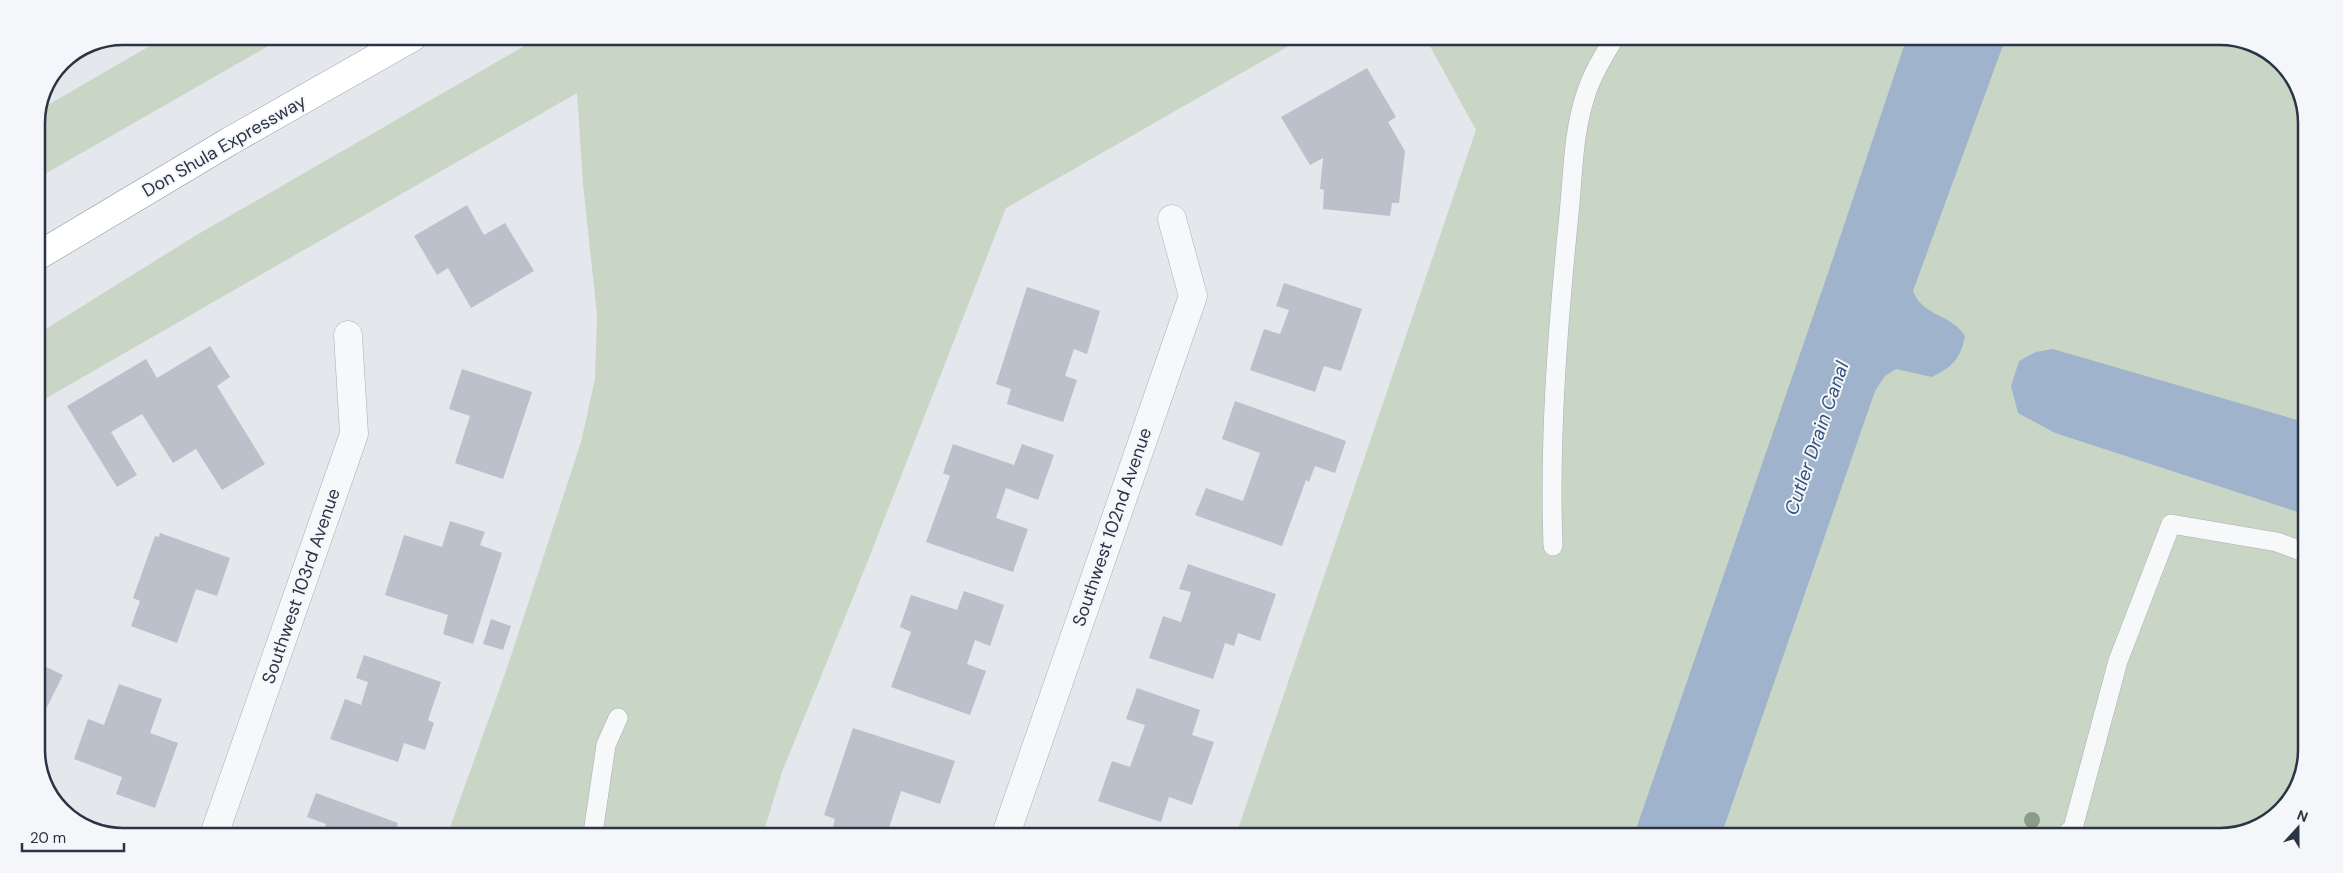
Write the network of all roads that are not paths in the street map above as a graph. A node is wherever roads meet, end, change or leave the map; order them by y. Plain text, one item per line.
1 (399, 45) edge
2 (1610, 45) edge
3 (1172, 219) dead end
4 (45, 252) edge
5 (348, 335) dead end
6 (1554, 546) dead end
7 (2298, 550) edge
8 (618, 718) dead end
9 (216, 828) edge
10 (594, 828) edge
11 (1008, 828) edge
12 (2073, 828) edge

1 - 4 highway, Don Shula Expressway
2 - 6 lane
3 - 11 street, Southwest 102nd Avenue
5 - 9 street, Southwest 103rd Avenue
7 - 12 lane
8 - 10 lane

